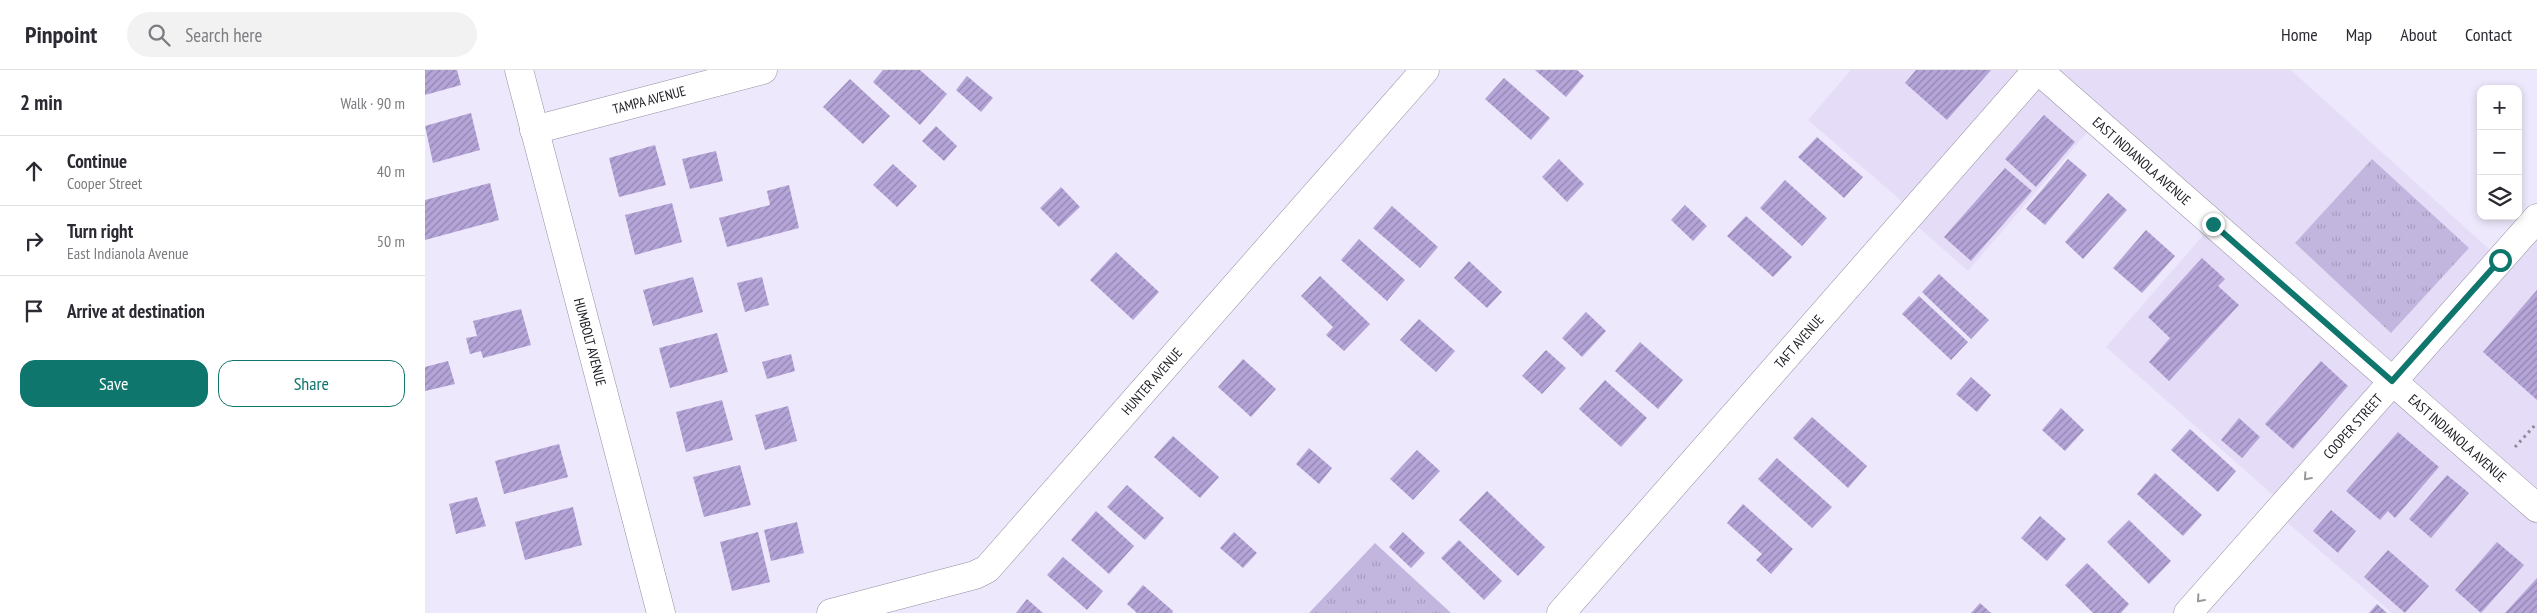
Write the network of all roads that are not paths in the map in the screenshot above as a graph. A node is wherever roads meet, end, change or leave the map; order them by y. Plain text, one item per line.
1 (519, 70) edge
2 (763, 70) edge
3 (1425, 70) edge
4 (2037, 70) edge
5 (535, 130) junction
6 (2537, 218) edge
7 (2392, 381) junction
8 (2537, 508) edge
9 (661, 613) edge
10 (831, 613) edge
11 (1561, 613) edge
12 (2188, 613) edge

1 - 5 street, HUMBOLT AVENUE
2 - 5 street, TAMPA AVENUE
3 - 10 street, HUNTER AVENUE
4 - 7 street, EAST INDIANOLA AVENUE
4 - 11 street, TAFT AVENUE
5 - 9 street, HUMBOLT AVENUE
6 - 7 street, COOPER STREET
7 - 8 street, EAST INDIANOLA AVENUE
7 -> 12 street, COOPER STREET

